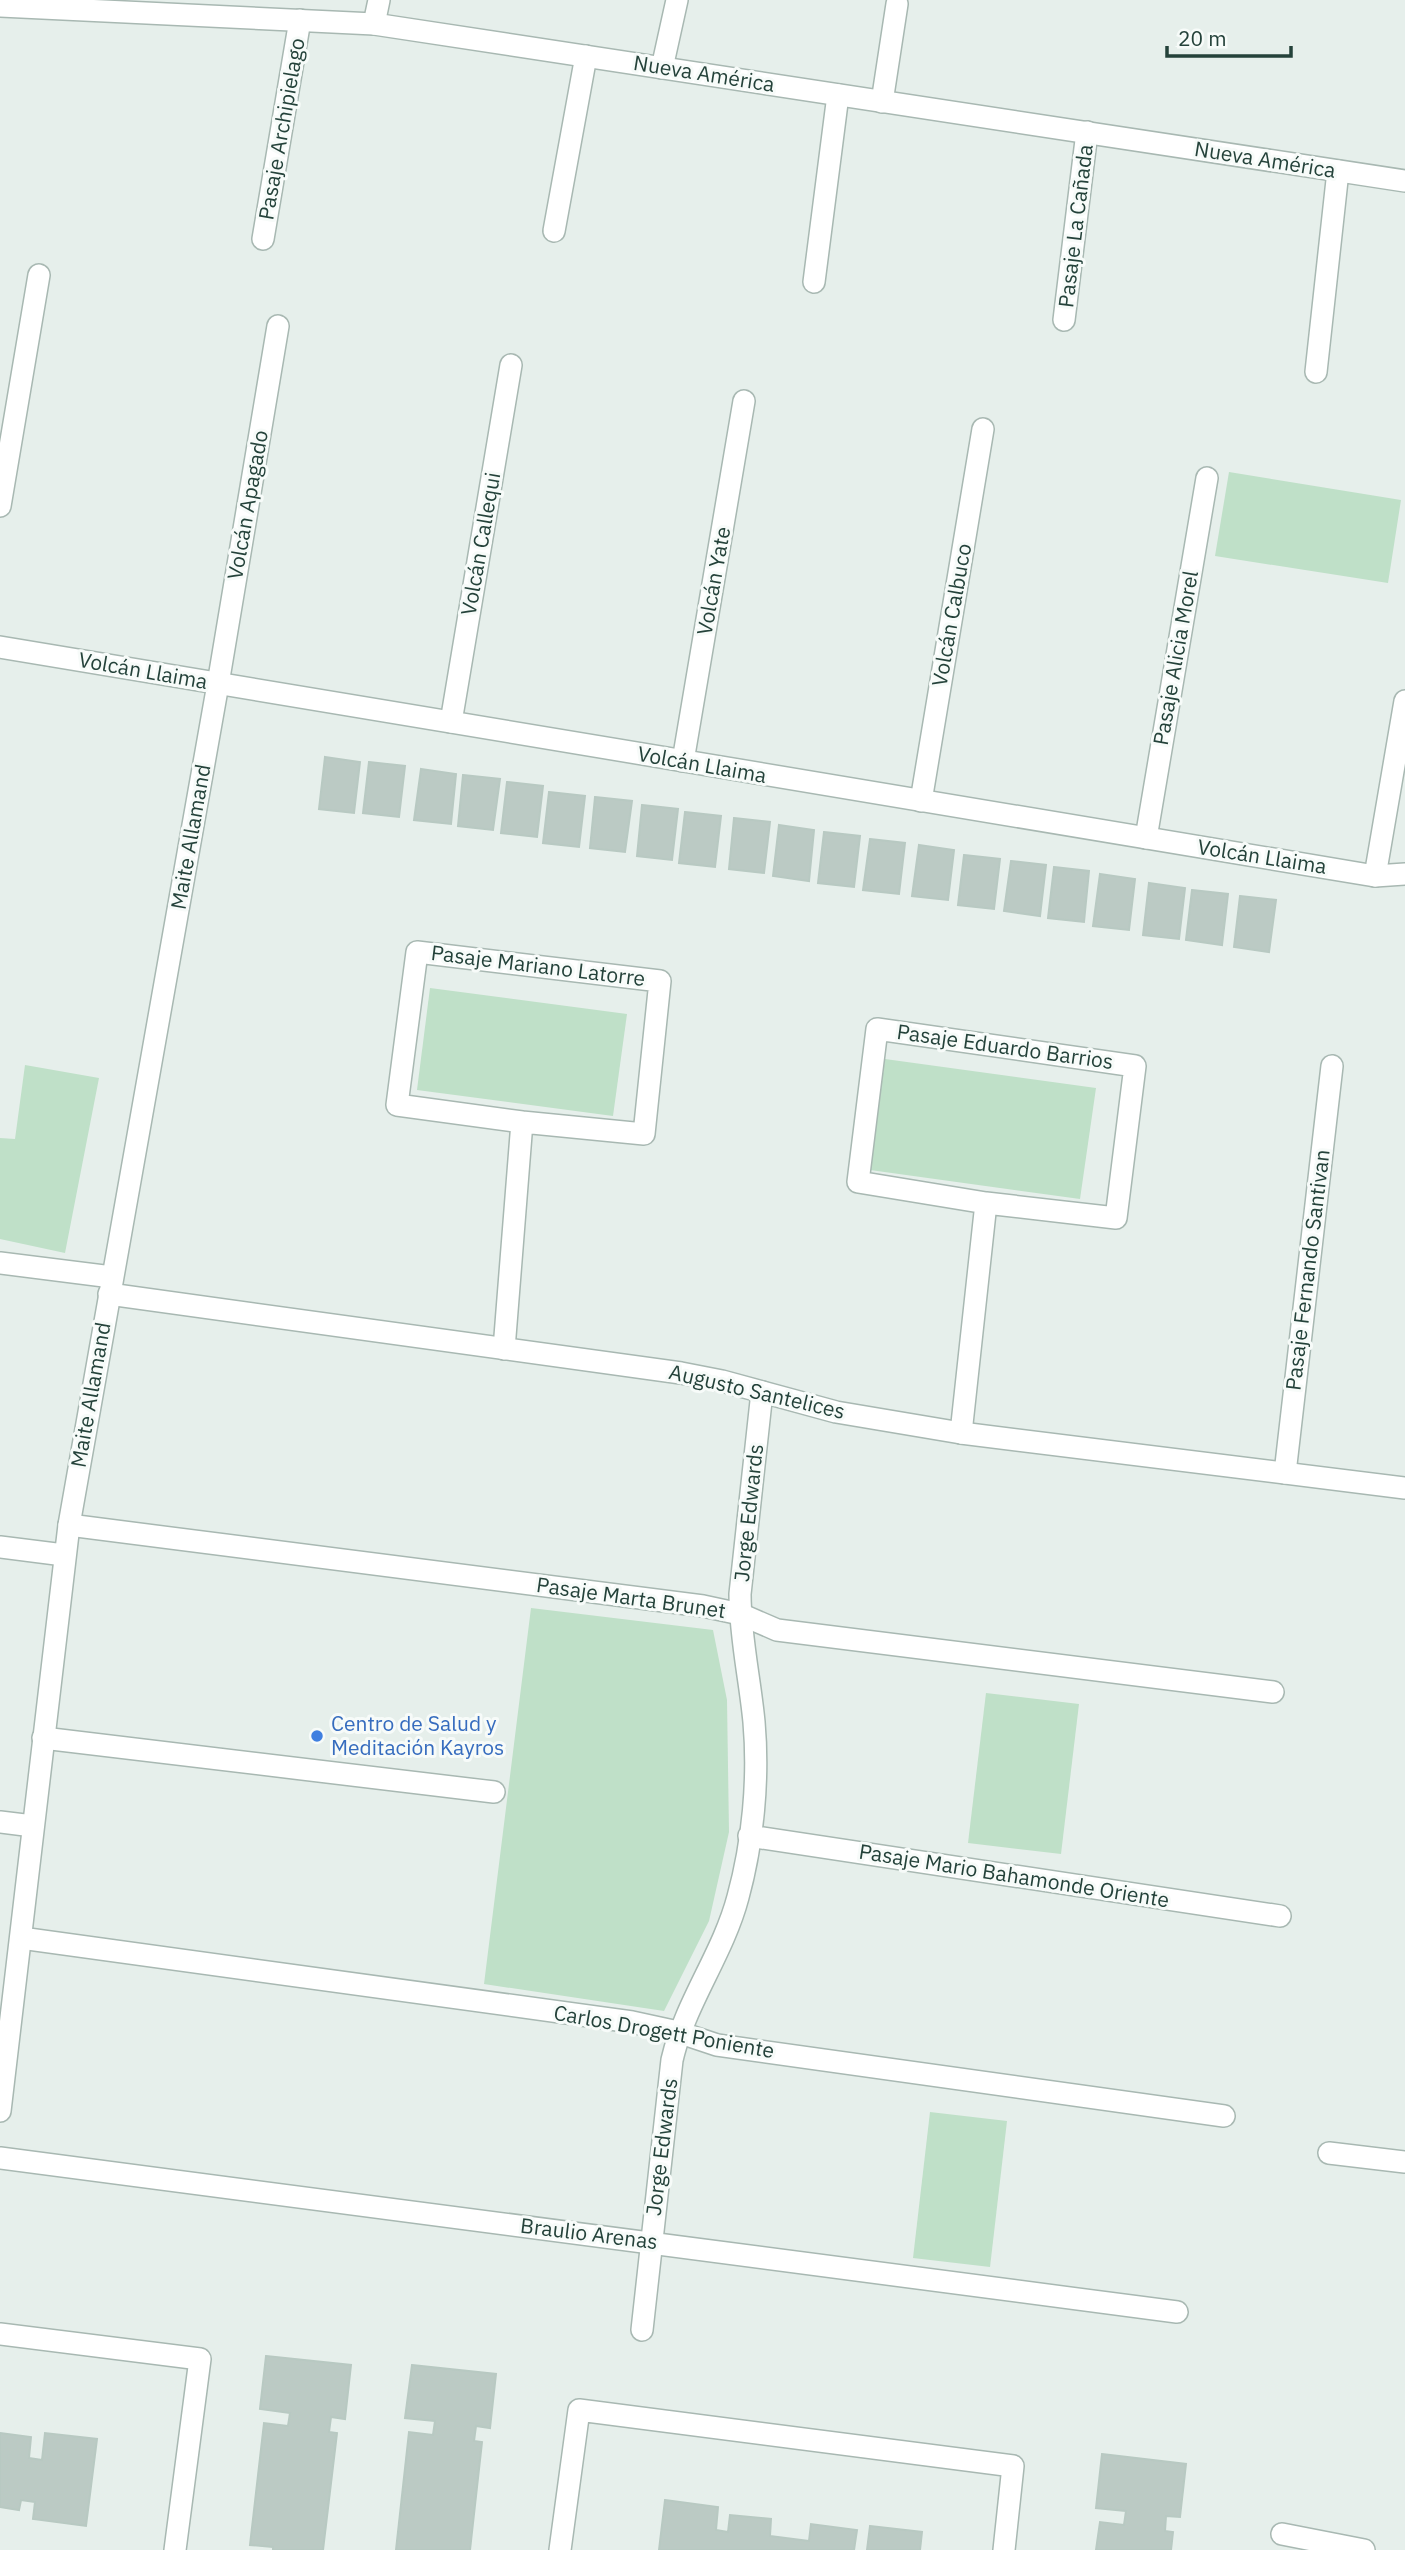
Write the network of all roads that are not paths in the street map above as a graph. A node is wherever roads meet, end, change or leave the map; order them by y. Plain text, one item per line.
1 (379, 0) edge
2 (677, 0) edge
3 (897, 4) dead end
4 (0, 6) edge
5 (150, 7) edge
6 (300, 20) junction
7 (374, 24) junction
8 (586, 56) junction
9 (662, 68) junction
10 (838, 95) junction
11 (882, 102) junction
12 (1087, 132) junction
13 (1338, 171) junction
14 (1405, 181) edge
15 (554, 231) dead end
16 (263, 239) dead end
17 (39, 275) dead end
18 (814, 282) dead end
19 (1064, 320) dead end
20 (278, 326) dead end
21 (511, 365) dead end
22 (1316, 372) dead end
23 (744, 401) dead end
24 (984, 429) dead end
25 (1207, 478) dead end
26 (0, 506) edge
27 (0, 648) edge
28 (218, 684) junction
29 (1405, 701) edge
30 (451, 722) junction
31 (683, 761) junction
32 (921, 801) junction
33 (1146, 838) junction
34 (1405, 874) edge
35 (1376, 877) junction
36 (1332, 1066) dead end
37 (522, 1122) junction
38 (986, 1203) junction
39 (0, 1263) edge
40 (110, 1286) junction
41 (503, 1349) junction
42 (762, 1392) junction
43 (961, 1433) junction
44 (1285, 1473) junction
45 (1405, 1488) edge
46 (69, 1525) junction
47 (0, 1547) edge
48 (64, 1555) junction
49 (740, 1614) junction
50 (1273, 1692) dead end
51 (43, 1738) junction
52 (494, 1793) dead end
53 (0, 1822) edge
54 (33, 1826) junction
55 (749, 1836) junction
56 (1280, 1916) dead end
57 (21, 1938) junction
58 (678, 2032) junction
59 (0, 2111) edge
60 (1224, 2116) dead end
61 (1329, 2153) dead end
62 (0, 2158) edge
63 (1405, 2162) edge
64 (651, 2242) junction
65 (1177, 2312) dead end
66 (642, 2330) dead end
67 (0, 2333) edge
68 (1282, 2535) dead end
69 (175, 2550) edge
70 (560, 2550) edge
71 (1004, 2550) edge
72 (1364, 2550) edge

1 - 7 street
2 - 9 street
3 - 11 street
4 - 5 street, Nueva América
5 - 6 street, Nueva América
6 - 7 street, Nueva América
6 - 16 street, Pasaje Archipielago
7 - 8 street, Nueva América
8 - 9 street, Nueva América
8 - 15 street
9 - 10 street, Nueva América
10 - 11 street, Nueva América
10 - 18 street
11 - 12 street, Nueva América
12 - 13 street, Nueva América
12 - 19 street, Pasaje La Cañada
13 - 14 street, Nueva América
13 - 22 street
17 - 26 street
20 - 28 street, Volcán Apagado
21 - 30 street, Volcán Callequi
23 - 31 street, Volcán Yate
24 - 32 street, Volcán Calbuco
25 - 33 street, Pasaje Alicia Morel
27 - 28 street, Volcán Llaima
28 - 30 street, Volcán Llaima
28 - 40 street, Maite Allamand
29 - 35 street
30 - 31 street, Volcán Llaima
31 - 32 street, Volcán Llaima
32 - 33 street, Volcán Llaima
33 - 35 street, Volcán Llaima
34 - 35 street, Volcán Llaima
36 - 44 street, Pasaje Fernando Santivan
37 - 37 street, Pasaje Mariano Latorre
37 - 41 street
38 - 38 street, Pasaje Eduardo Barrios
38 - 43 street
39 - 40 street, Augusto Santelices
40 - 41 street, Augusto Santelices
40 - 46 street, Maite Allamand
41 - 42 street, Augusto Santelices
42 - 43 street, Augusto Santelices
42 - 49 street, Jorge Edwards
43 - 44 street, Augusto Santelices
44 - 45 street, Augusto Santelices
46 - 48 street, Maite Allamand
46 - 49 street, Pasaje Marta Brunet
47 - 48 street
48 - 51 street, Maite Allamand
49 - 50 street, Pasaje Marta Brunet
49 - 55 street, Jorge Edwards
51 - 52 street
51 - 54 street, Maite Allamand
53 - 54 street
54 - 57 street, Maite Allamand
55 - 56 street, Pasaje Mario Bahamonde Oriente
55 - 58 street, Jorge Edwards
57 - 58 street, Carlos Drogett Poniente
57 - 59 street, Maite Allamand
58 - 60 street, Carlos Drogett Poniente
58 - 64 street, Jorge Edwards
61 - 63 street
62 - 64 street, Braulio Arenas
64 - 65 street, Braulio Arenas
64 - 66 street, Jorge Edwards
67 - 69 street
68 - 72 street
70 - 71 street

